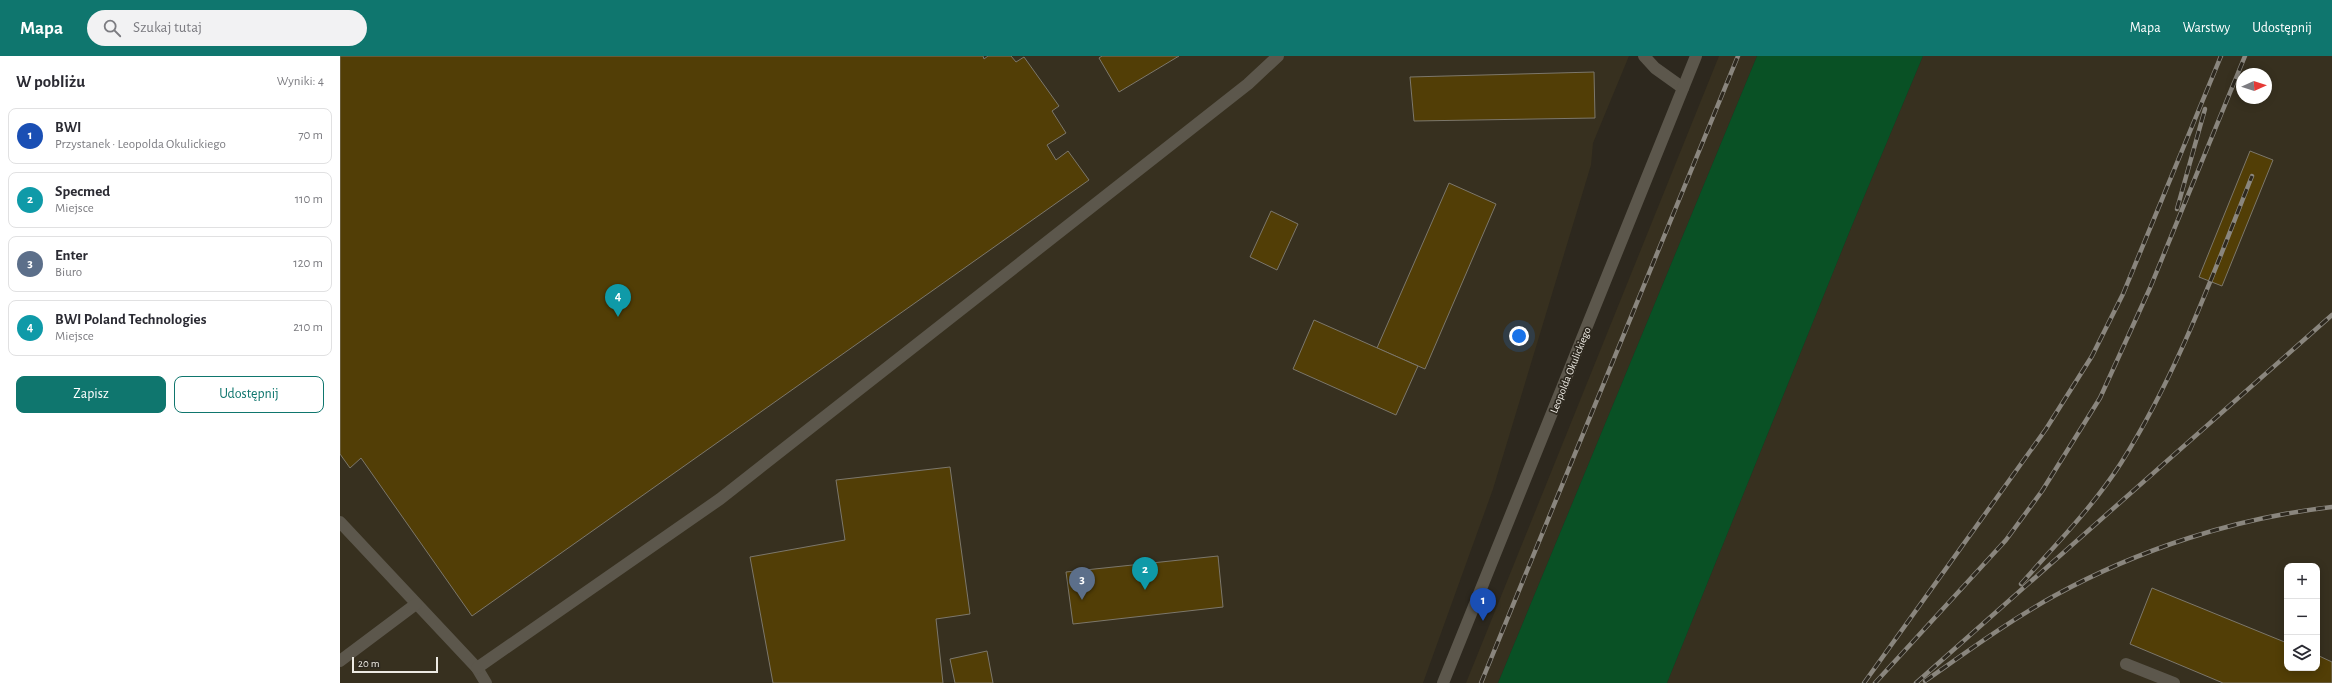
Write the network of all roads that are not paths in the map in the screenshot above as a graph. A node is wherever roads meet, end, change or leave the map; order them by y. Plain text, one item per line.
1 (1278, 56) edge
2 (1644, 56) edge
3 (1696, 56) edge
4 (1683, 88) junction
5 (340, 522) edge
6 (416, 604) junction
7 (340, 661) edge
8 (2126, 664) dead end
9 (477, 668) junction
10 (486, 683) edge
11 (1443, 683) edge
12 (2174, 683) edge

1 - 9 street
2 - 4 street
3 - 4 street, Leopolda Okulickiego
4 - 11 street, Leopolda Okulickiego
5 - 6 street
6 - 7 street
6 - 9 street
8 - 12 street
9 - 10 street

